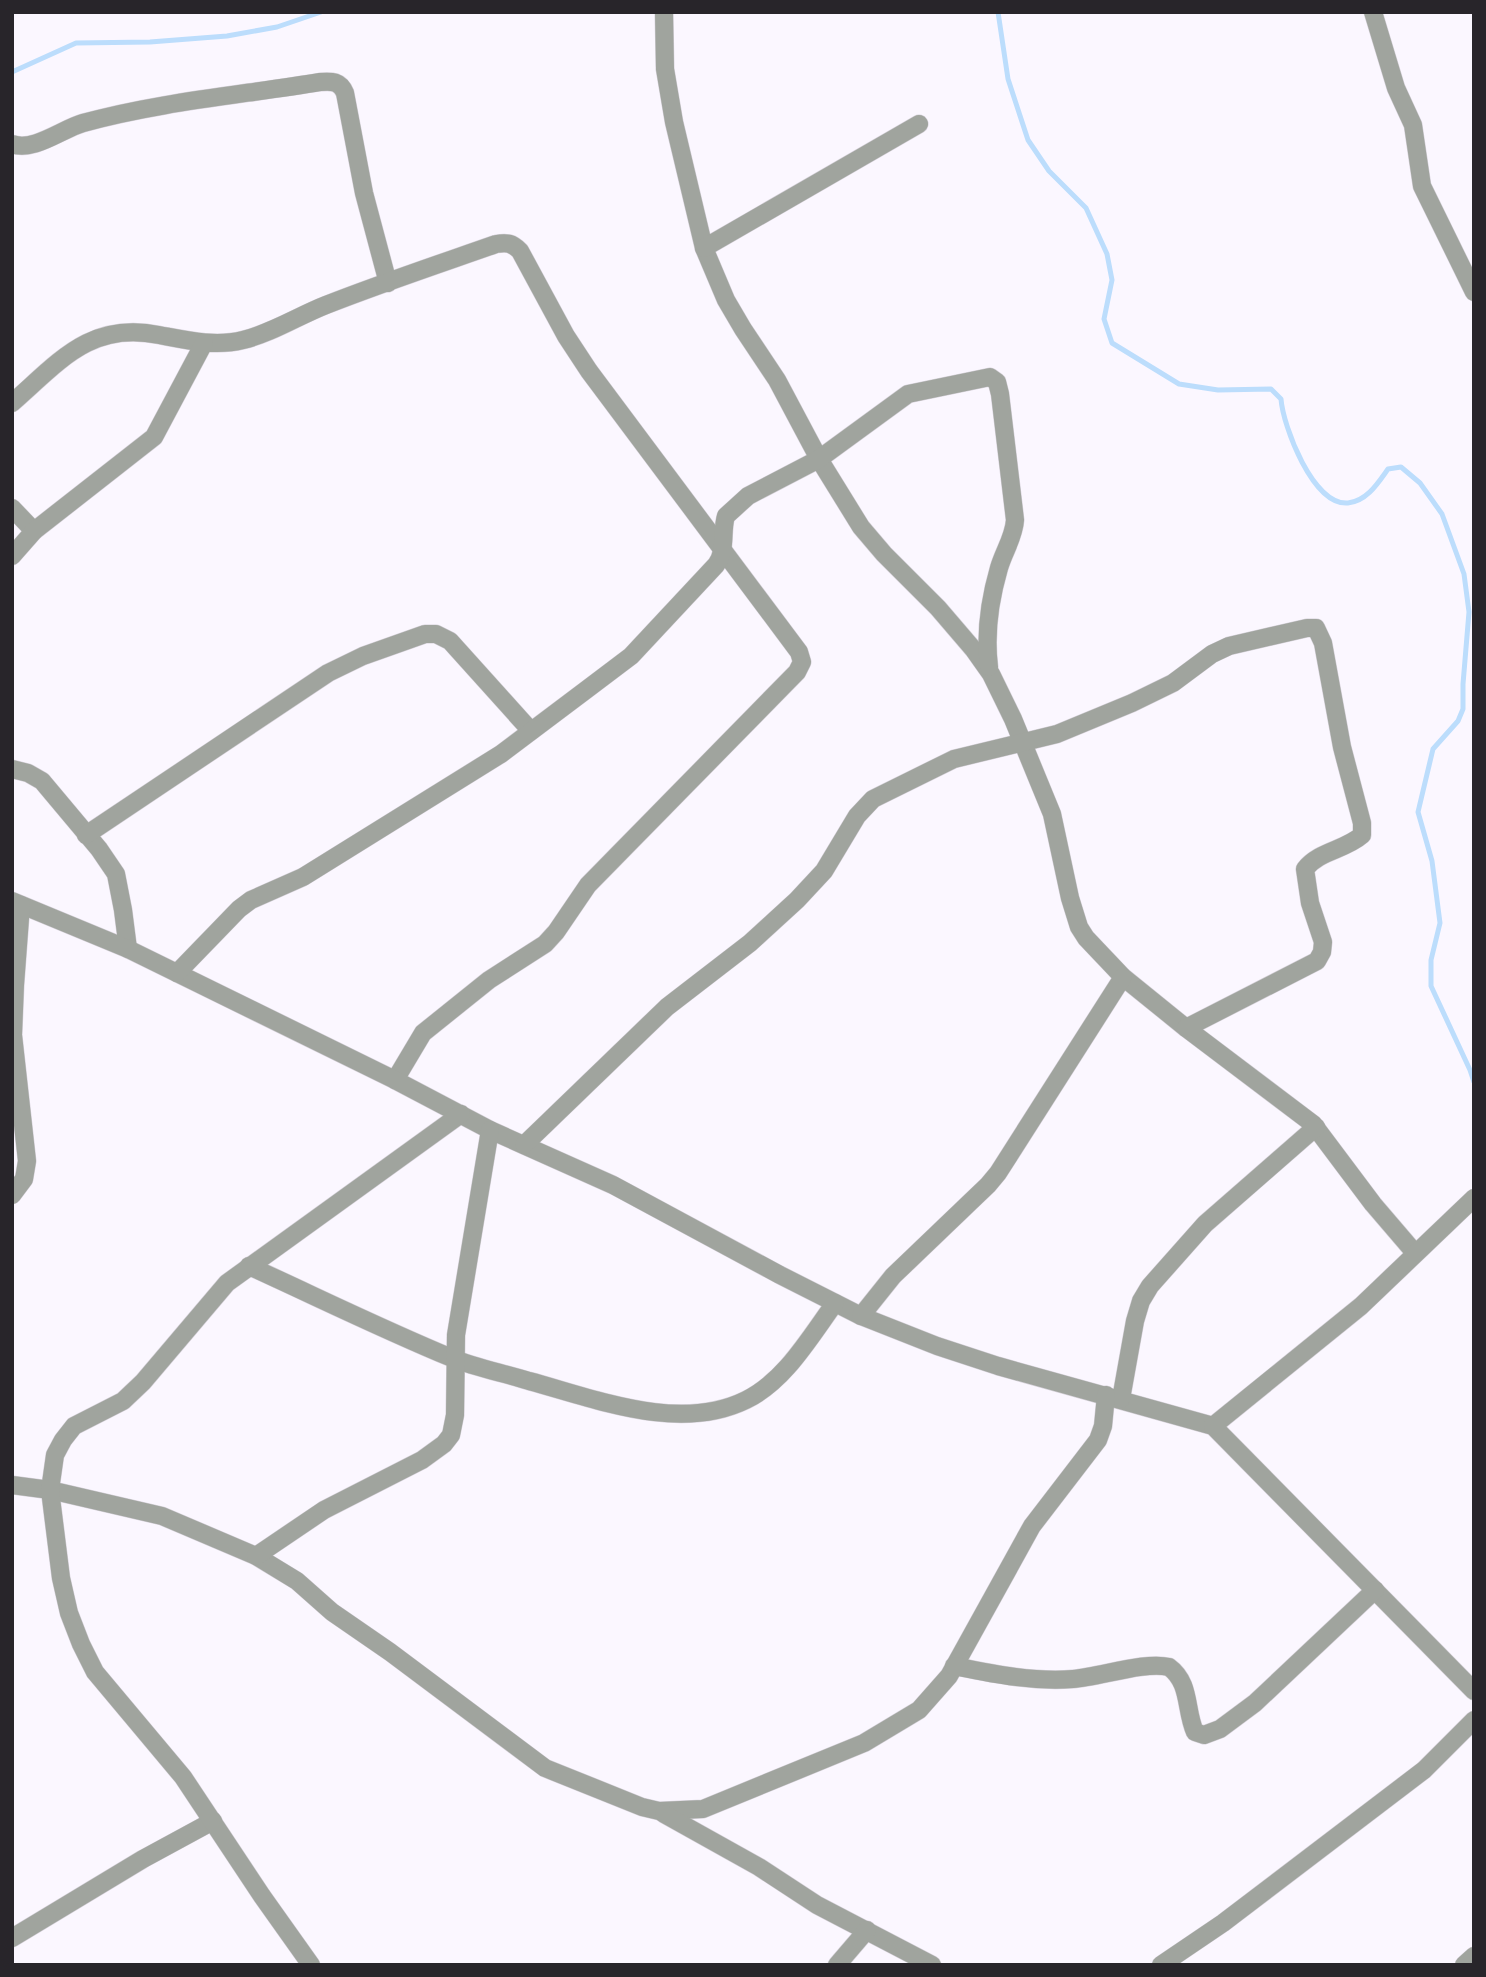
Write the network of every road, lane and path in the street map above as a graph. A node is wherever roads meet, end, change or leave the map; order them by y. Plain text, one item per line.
1 (664, 12) edge
2 (1373, 12) edge
3 (919, 124) dead end
4 (12, 144) edge
5 (704, 248) junction
6 (388, 283) junction
7 (1474, 292) edge
8 (204, 343) junction
9 (12, 403) edge
10 (819, 459) junction
11 (12, 508) edge
12 (34, 531) junction
13 (723, 549) junction
14 (12, 556) edge
15 (990, 674) junction
16 (531, 731) junction
17 (1023, 743) junction
18 (12, 769) edge
19 (86, 835) junction
20 (17, 903) edge
21 (128, 949) junction
22 (177, 973) junction
23 (1123, 976) junction
24 (1186, 1028) junction
25 (395, 1080) junction
26 (461, 1114) junction
27 (1316, 1127) junction
28 (490, 1130) junction
29 (524, 1145) junction
30 (12, 1195) edge
31 (1474, 1198) edge
32 (1415, 1253) junction
33 (249, 1266) junction
34 (835, 1303) junction
35 (861, 1316) junction
36 (455, 1360) junction
37 (1113, 1397) junction
38 (1213, 1426) junction
39 (12, 1485) edge
40 (50, 1490) junction
41 (256, 1556) junction
42 (1375, 1590) junction
43 (954, 1666) junction
44 (1474, 1690) edge
45 (1474, 1720) edge
46 (659, 1811) junction
47 (213, 1821) junction
48 (867, 1930) junction
49 (12, 1938) edge
50 (1474, 1956) edge
51 (311, 1965) edge
52 (837, 1965) edge
53 (932, 1965) edge
54 (1161, 1965) edge
55 (1464, 1965) edge

1 - 5 street
2 - 7 street
3 - 5 street
4 - 6 street
5 - 10 street
6 - 8 street
6 - 13 street
8 - 9 street
8 - 12 street
10 - 13 street
10 - 15 street
10 - 15 street
11 - 12 street
12 - 14 street
13 - 16 street
13 - 25 street
15 - 17 street
16 - 19 street
16 - 22 street
17 - 23 street
17 - 24 street
17 - 29 street
18 - 19 street
19 - 21 street
20 - 21 street
20 - 30 street
21 - 22 street
22 - 25 street
23 - 24 street
23 - 35 street
24 - 27 street
25 - 26 street
26 - 28 street
26 - 33 street
27 - 32 street
27 - 37 street
28 - 29 street
28 - 36 street
29 - 34 street
31 - 32 street
32 - 38 street
33 - 36 street
33 - 40 street
34 - 35 street
34 - 36 street
35 - 37 street
36 - 41 street
37 - 38 street
37 - 43 street
38 - 42 street
39 - 40 street
40 - 41 street
40 - 47 street
41 - 46 street
42 - 43 street
42 - 44 street
43 - 46 street
45 - 54 street
46 - 48 street
47 - 49 street
47 - 51 street
48 - 52 street
48 - 53 street
50 - 55 street

